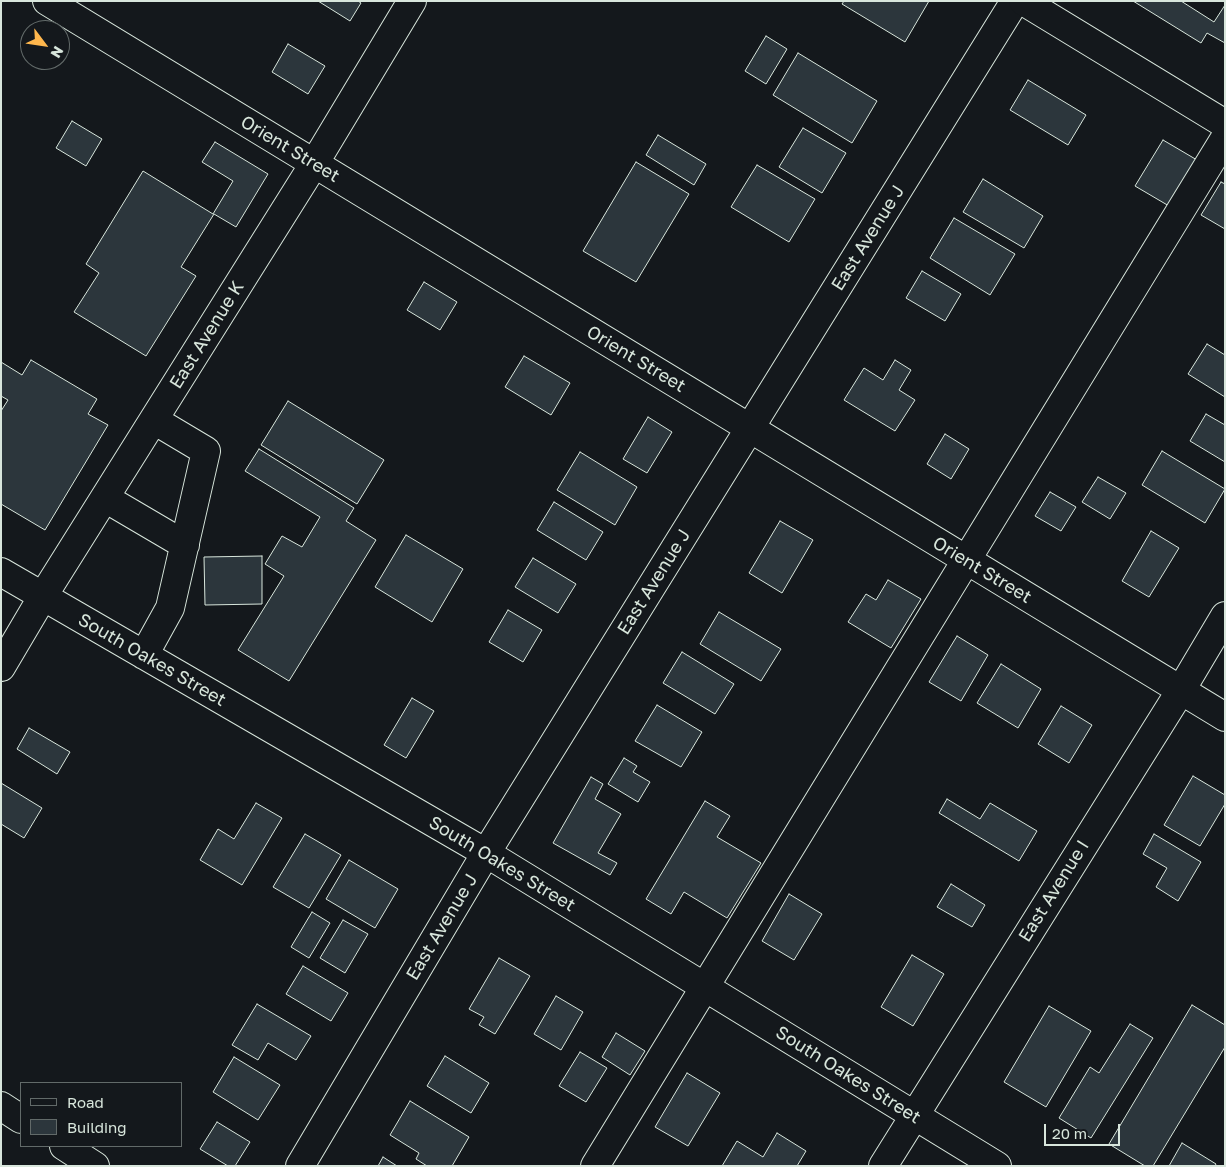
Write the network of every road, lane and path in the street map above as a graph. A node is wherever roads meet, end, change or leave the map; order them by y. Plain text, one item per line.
1 (47, 1) edge
2 (412, 1) edge
3 (1015, 1) edge
4 (1023, 1) edge
5 (1225, 124) edge
6 (1225, 138) edge
7 (314, 164) junction
8 (154, 420) junction
9 (750, 428) junction
10 (104, 498) junction
11 (185, 544) junction
12 (966, 560) junction
13 (1, 572) edge
14 (43, 596) junction
15 (1225, 616) edge
16 (144, 655) junction
17 (1, 667) edge
18 (1181, 690) junction
19 (1225, 717) edge
20 (486, 853) junction
21 (704, 987) junction
22 (1, 1106) edge
23 (913, 1116) junction
24 (20, 1118) edge
25 (66, 1147) edge
26 (95, 1166) edge
27 (300, 1166) edge
28 (595, 1166) edge
29 (883, 1166) edge
30 (997, 1166) edge

1 - 7 street, Orient Street
2 - 7 street, East Avenue K
3 - 9 street, East Avenue J
4 - 5 street
6 - 12 street
7 - 8 street, East Avenue K
7 - 9 street, Orient Street
8 - 10 street, East Avenue K
8 - 11 street
9 - 12 street, Orient Street
9 - 20 street, East Avenue J
10 - 11 street
10 - 14 street, East Avenue K
11 - 16 street
12 - 18 street, Orient Street
12 - 21 street
13 - 14 street, South Oakes Street
14 - 16 street, South Oakes Street
14 - 17 street, East Avenue K
15 - 18 street, East Avenue I
16 - 20 street, South Oakes Street
18 - 19 street, Orient Street
18 - 23 street, East Avenue I
20 - 21 street, South Oakes Street
20 - 27 street, East Avenue J
21 - 23 street, South Oakes Street
21 - 28 street
22 - 24 street
23 - 29 street, East Avenue I
23 - 30 street, South Oakes Street
25 - 26 street

